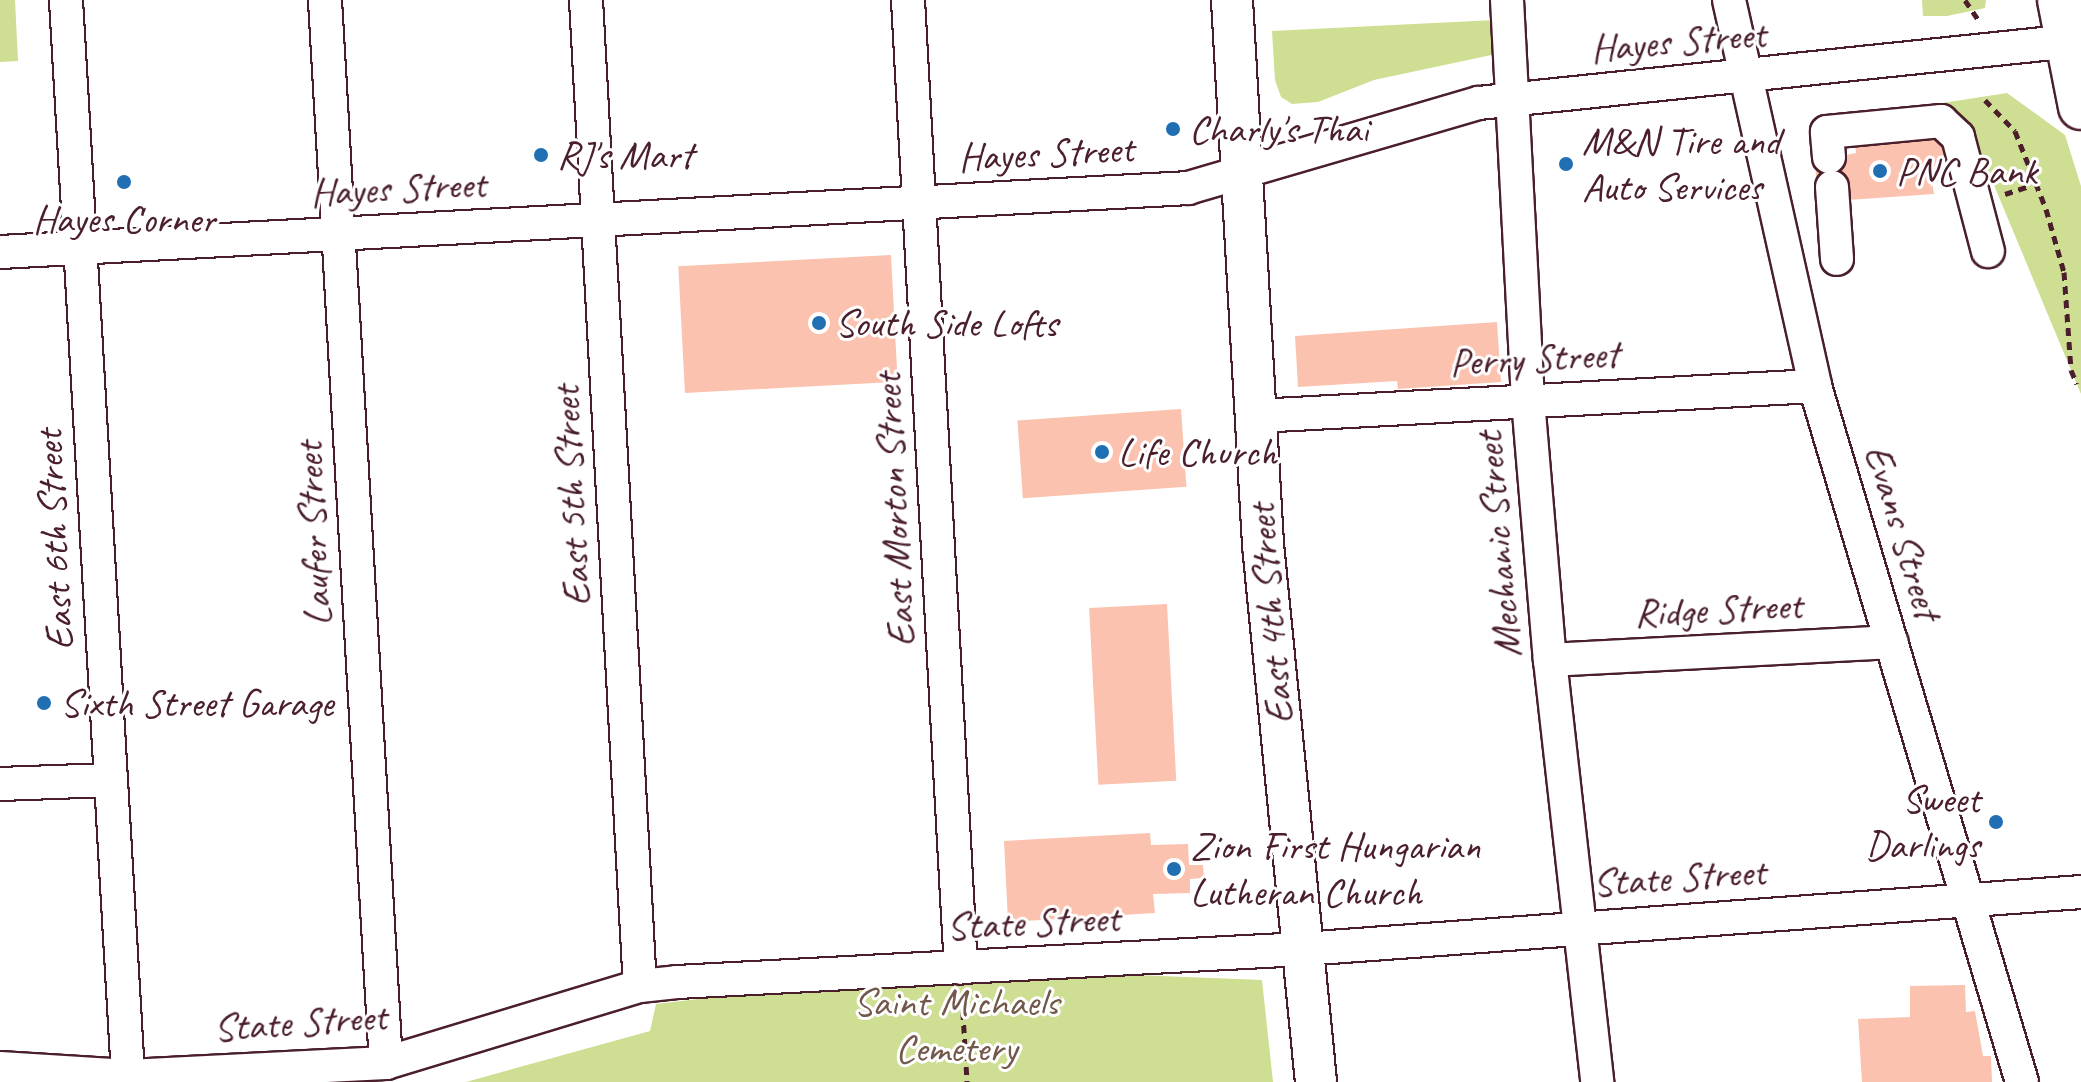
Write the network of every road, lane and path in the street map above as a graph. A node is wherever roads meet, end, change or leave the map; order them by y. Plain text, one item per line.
1 (66, 0) edge
2 (325, 0) edge
3 (586, 0) edge
4 (908, 0) edge
5 (1232, 0) edge
6 (1507, 0) edge
7 (1729, 0) edge
8 (1965, 0) edge
9 (2060, 0) edge
10 (1980, 22) dead end
11 (2074, 42) edge
12 (1746, 77) junction
13 (1514, 98) junction
14 (1985, 100) dead end
15 (2081, 107) edge
16 (1242, 173) junction
17 (2027, 187) dead end
18 (1993, 197) dead end
19 (920, 202) junction
20 (598, 220) junction
21 (338, 234) junction
22 (80, 248) junction
23 (1988, 251) dead end
24 (0, 252) edge
25 (1837, 259) dead end
26 (2077, 384) dead end
27 (1815, 386) junction
28 (1528, 400) junction
29 (1257, 416) junction
30 (1892, 642) junction
31 (1550, 660) junction
32 (109, 780) junction
33 (0, 784) edge
34 (2081, 892) edge
35 (1968, 900) junction
36 (1579, 925) junction
37 (1303, 949) junction
38 (961, 968) junction
39 (640, 986) junction
40 (386, 1063) junction
41 (0, 1068) edge
42 (128, 1076) junction
43 (967, 1082) edge
44 (1316, 1082) edge
45 (1597, 1082) edge
46 (2022, 1082) edge

1 - 22 street, East 6th Street
2 - 21 street, Laufer Street
3 - 20 street, East 5th Street
4 - 19 street, East Morton Street
5 - 16 main road, East 4th Street
6 - 13 street, Mechanic Street
7 - 12 street, Evans Street
8 - 10 path
9 - 11 highway
11 - 12 street, Hayes Street
11 - 15 highway
12 - 13 street, Hayes Street
12 - 27 street, Evans Street
13 - 16 street, Hayes Street
13 - 28 street, Mechanic Street
14 - 26 path
16 - 19 street, Hayes Street
16 - 29 main road, East 4th Street
17 - 18 path
19 - 20 street, Hayes Street
19 - 38 street, East Morton Street
20 - 21 street, Hayes Street
20 - 39 street, East 5th Street
21 - 22 street, Hayes Street
21 - 40 street, Laufer Street
22 - 24 street, Hayes Street
22 - 32 street, East 6th Street
23 - 25 street
27 - 28 street, Perry Street
27 - 30 street, Evans Street
28 - 29 street, Perry Street
28 - 31 street, Mechanic Street
29 - 37 main road, East 4th Street
30 - 31 street, Ridge Street
30 - 35 street, Evans Street
31 - 36 street, Mechanic Street
32 - 33 street
32 - 42 street, East 6th Street
34 - 35 street, State Street
35 - 36 street, State Street
35 - 46 street, Evans Street
36 - 37 street, State Street
36 - 45 street, Mechanic Street
37 - 38 street, State Street
37 - 44 main road, East 4th Street
38 - 39 street, State Street
38 - 43 path
39 - 40 street, State Street
40 - 42 street, State Street
41 - 42 street, State Street

